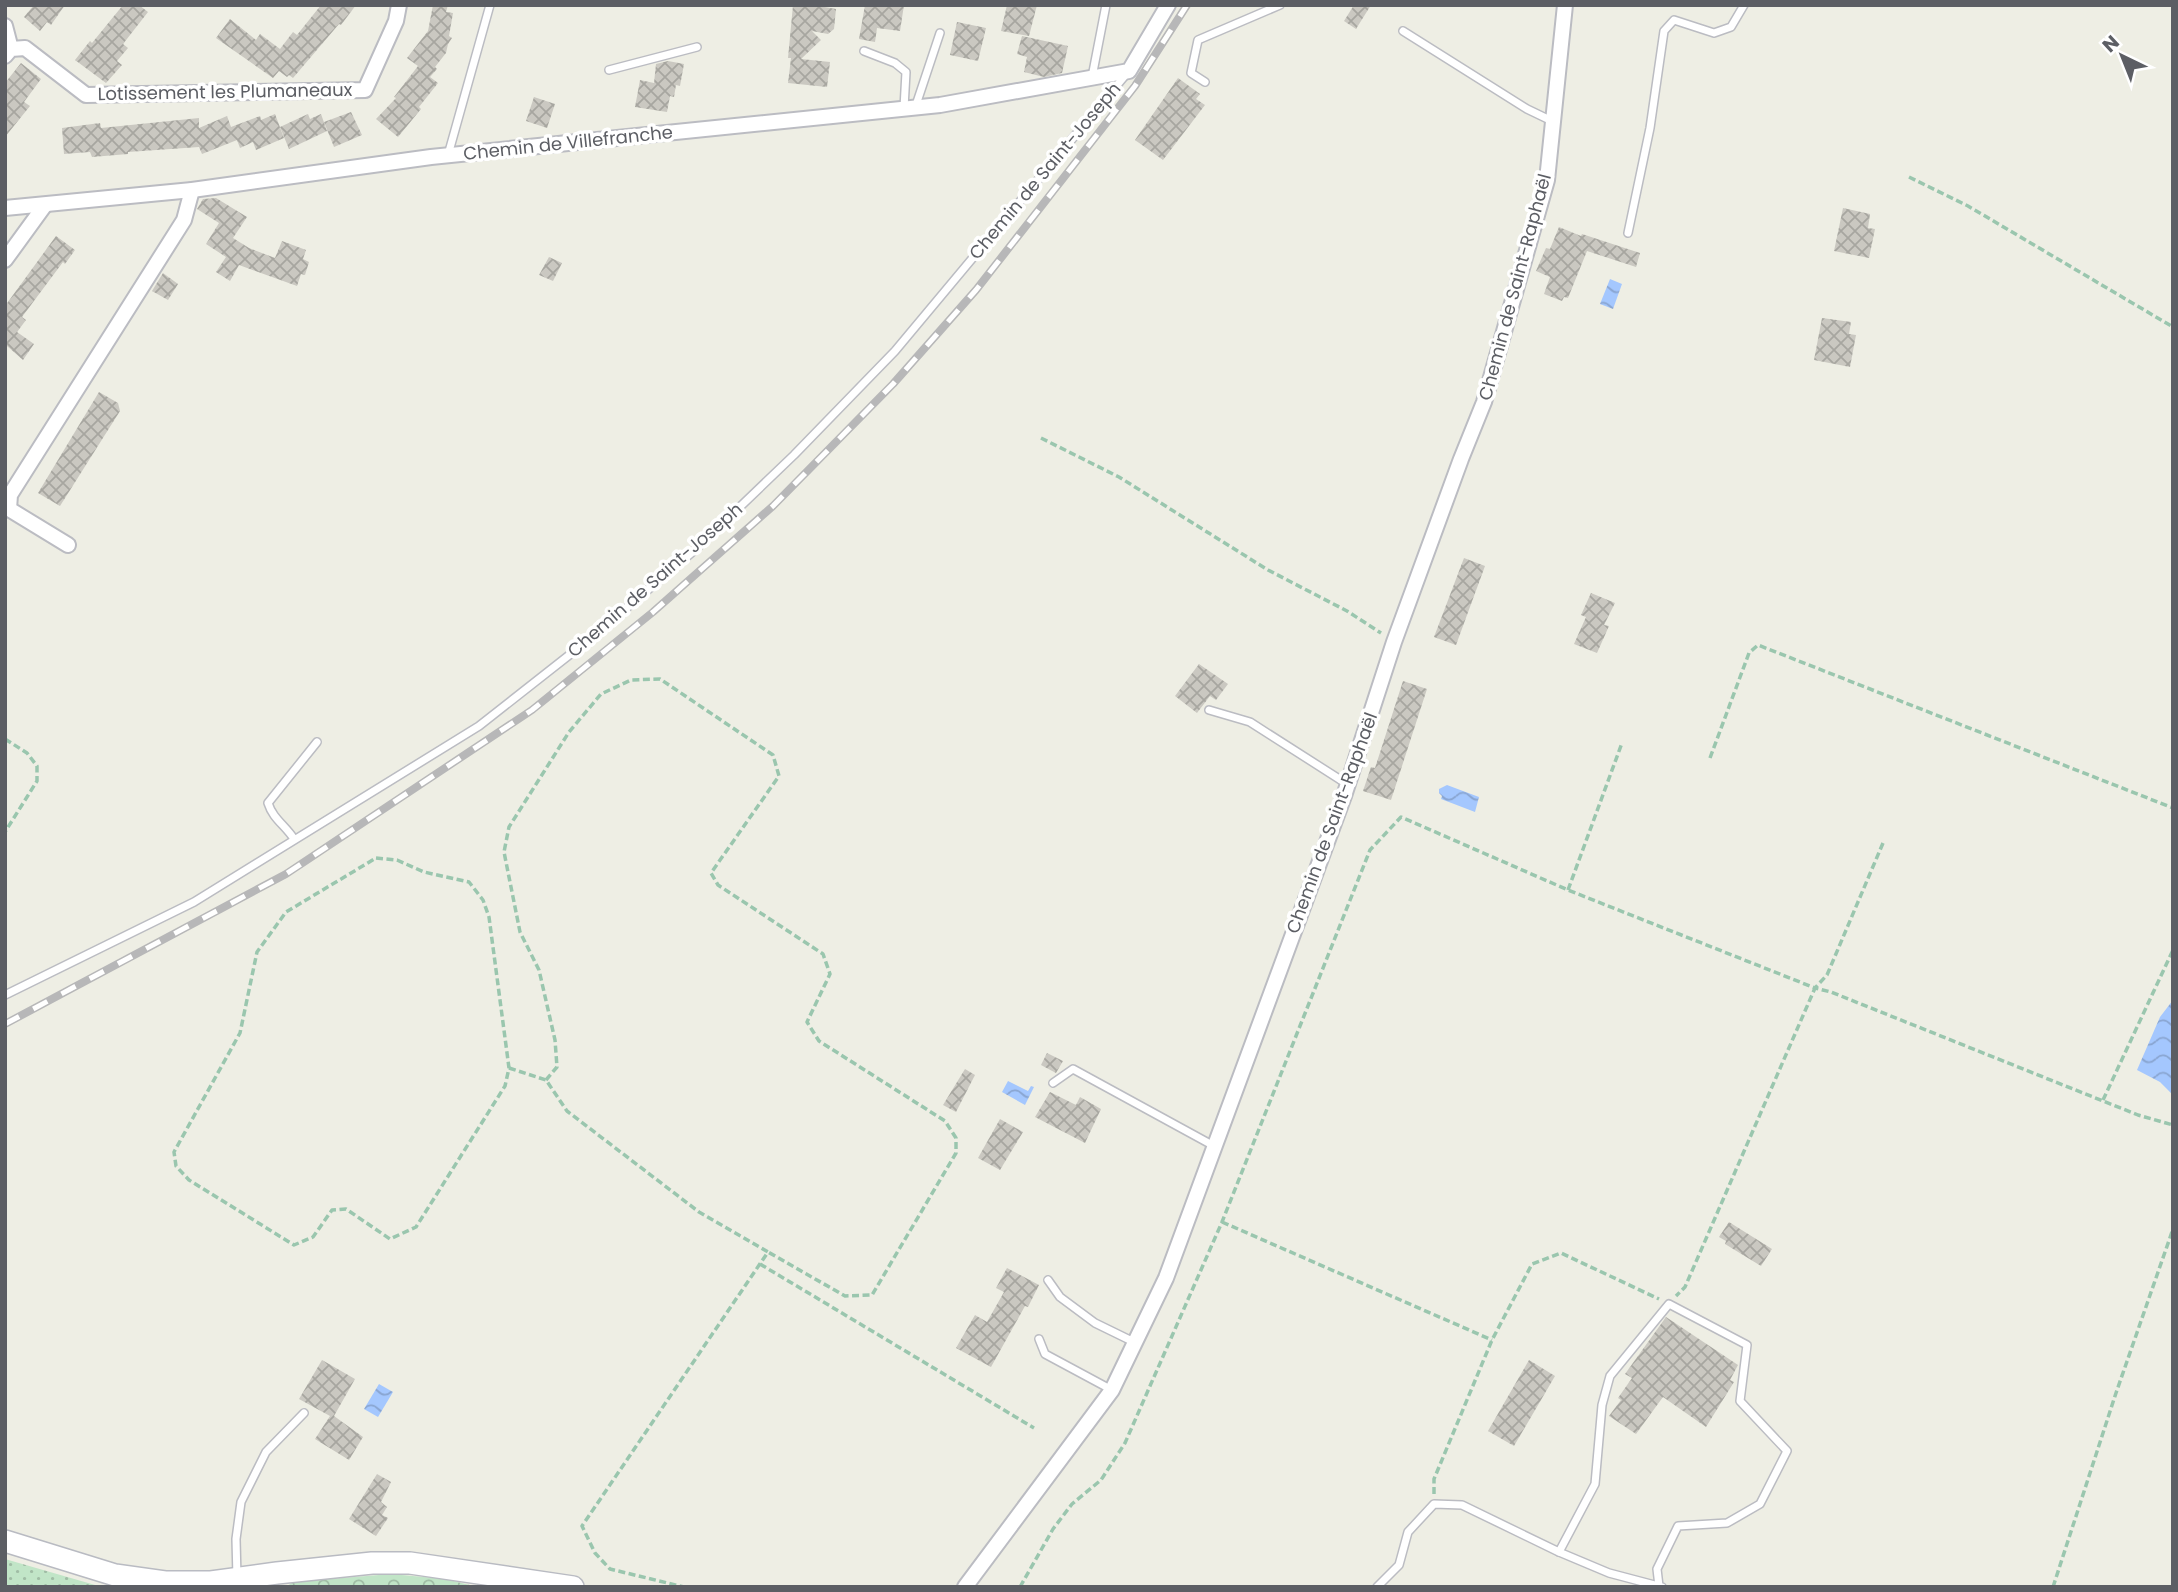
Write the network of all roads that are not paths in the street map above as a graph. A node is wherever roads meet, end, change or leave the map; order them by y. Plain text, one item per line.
1 (399, 5) edge
2 (490, 5) edge
3 (1106, 5) edge
4 (1168, 5) edge
5 (1280, 5) edge
6 (1565, 5) edge
7 (1744, 5) edge
8 (5, 26) edge
9 (1403, 32) dead end
10 (940, 33) dead end
11 (696, 47) dead end
12 (864, 51) dead end
13 (8, 53) edge
14 (608, 70) dead end
15 (1129, 71) junction
16 (1092, 78) junction
17 (1205, 82) dead end
18 (909, 108) junction
19 (1553, 121) junction
20 (447, 155) junction
21 (192, 190) junction
22 (45, 205) junction
23 (5, 208) edge
24 (1628, 233) dead end
25 (5, 260) edge
26 (68, 545) dead end
27 (1209, 710) dead end
28 (317, 743) dead end
29 (1348, 784) junction
30 (294, 839) junction
31 (5, 995) edge
32 (1054, 1083) dead end
33 (1215, 1146) junction
34 (1048, 1280) dead end
35 (1039, 1339) dead end
36 (1136, 1343) junction
37 (1112, 1390) junction
38 (304, 1413) dead end
39 (5, 1541) edge
40 (1559, 1552) junction
41 (237, 1578) junction
42 (1661, 1586) edge
43 (573, 1587) edge
44 (965, 1587) edge
45 (1377, 1587) edge

1 - 13 street, Lotissement les Plumaneaux
2 - 20 lane
3 - 16 lane
4 - 15 street, Chemin de Saint-Joseph
5 - 17 lane
6 - 19 street, Chemin de Saint-Raphaël
7 - 24 lane
8 - 13 street, Lotissement les Plumaneaux
9 - 19 lane
10 - 18 lane
11 - 14 lane
12 - 18 lane
15 - 16 street, Chemin de Villefranche
15 - 30 lane, Chemin de Saint-Joseph
16 - 18 street, Chemin de Villefranche
18 - 20 street, Chemin de Villefranche
19 - 29 street, Chemin de Saint-Raphaël
20 - 21 street, Chemin de Villefranche
21 - 22 street, Chemin de Villefranche
21 - 26 street
22 - 23 street, Chemin de Villefranche
22 - 25 street
27 - 29 lane
28 - 30 lane
29 - 33 street, Chemin de Saint-Raphaël
30 - 31 lane, Chemin de Saint-Joseph
32 - 33 lane
33 - 36 street, Chemin de Saint-Raphaël
34 - 36 lane
35 - 37 lane
36 - 37 street, Chemin de Saint-Raphaël
37 - 44 street, Chemin de Saint-Raphaël
38 - 41 lane
39 - 41 street
40 - 42 lane
40 - 42 lane
40 - 45 lane
41 - 43 street

